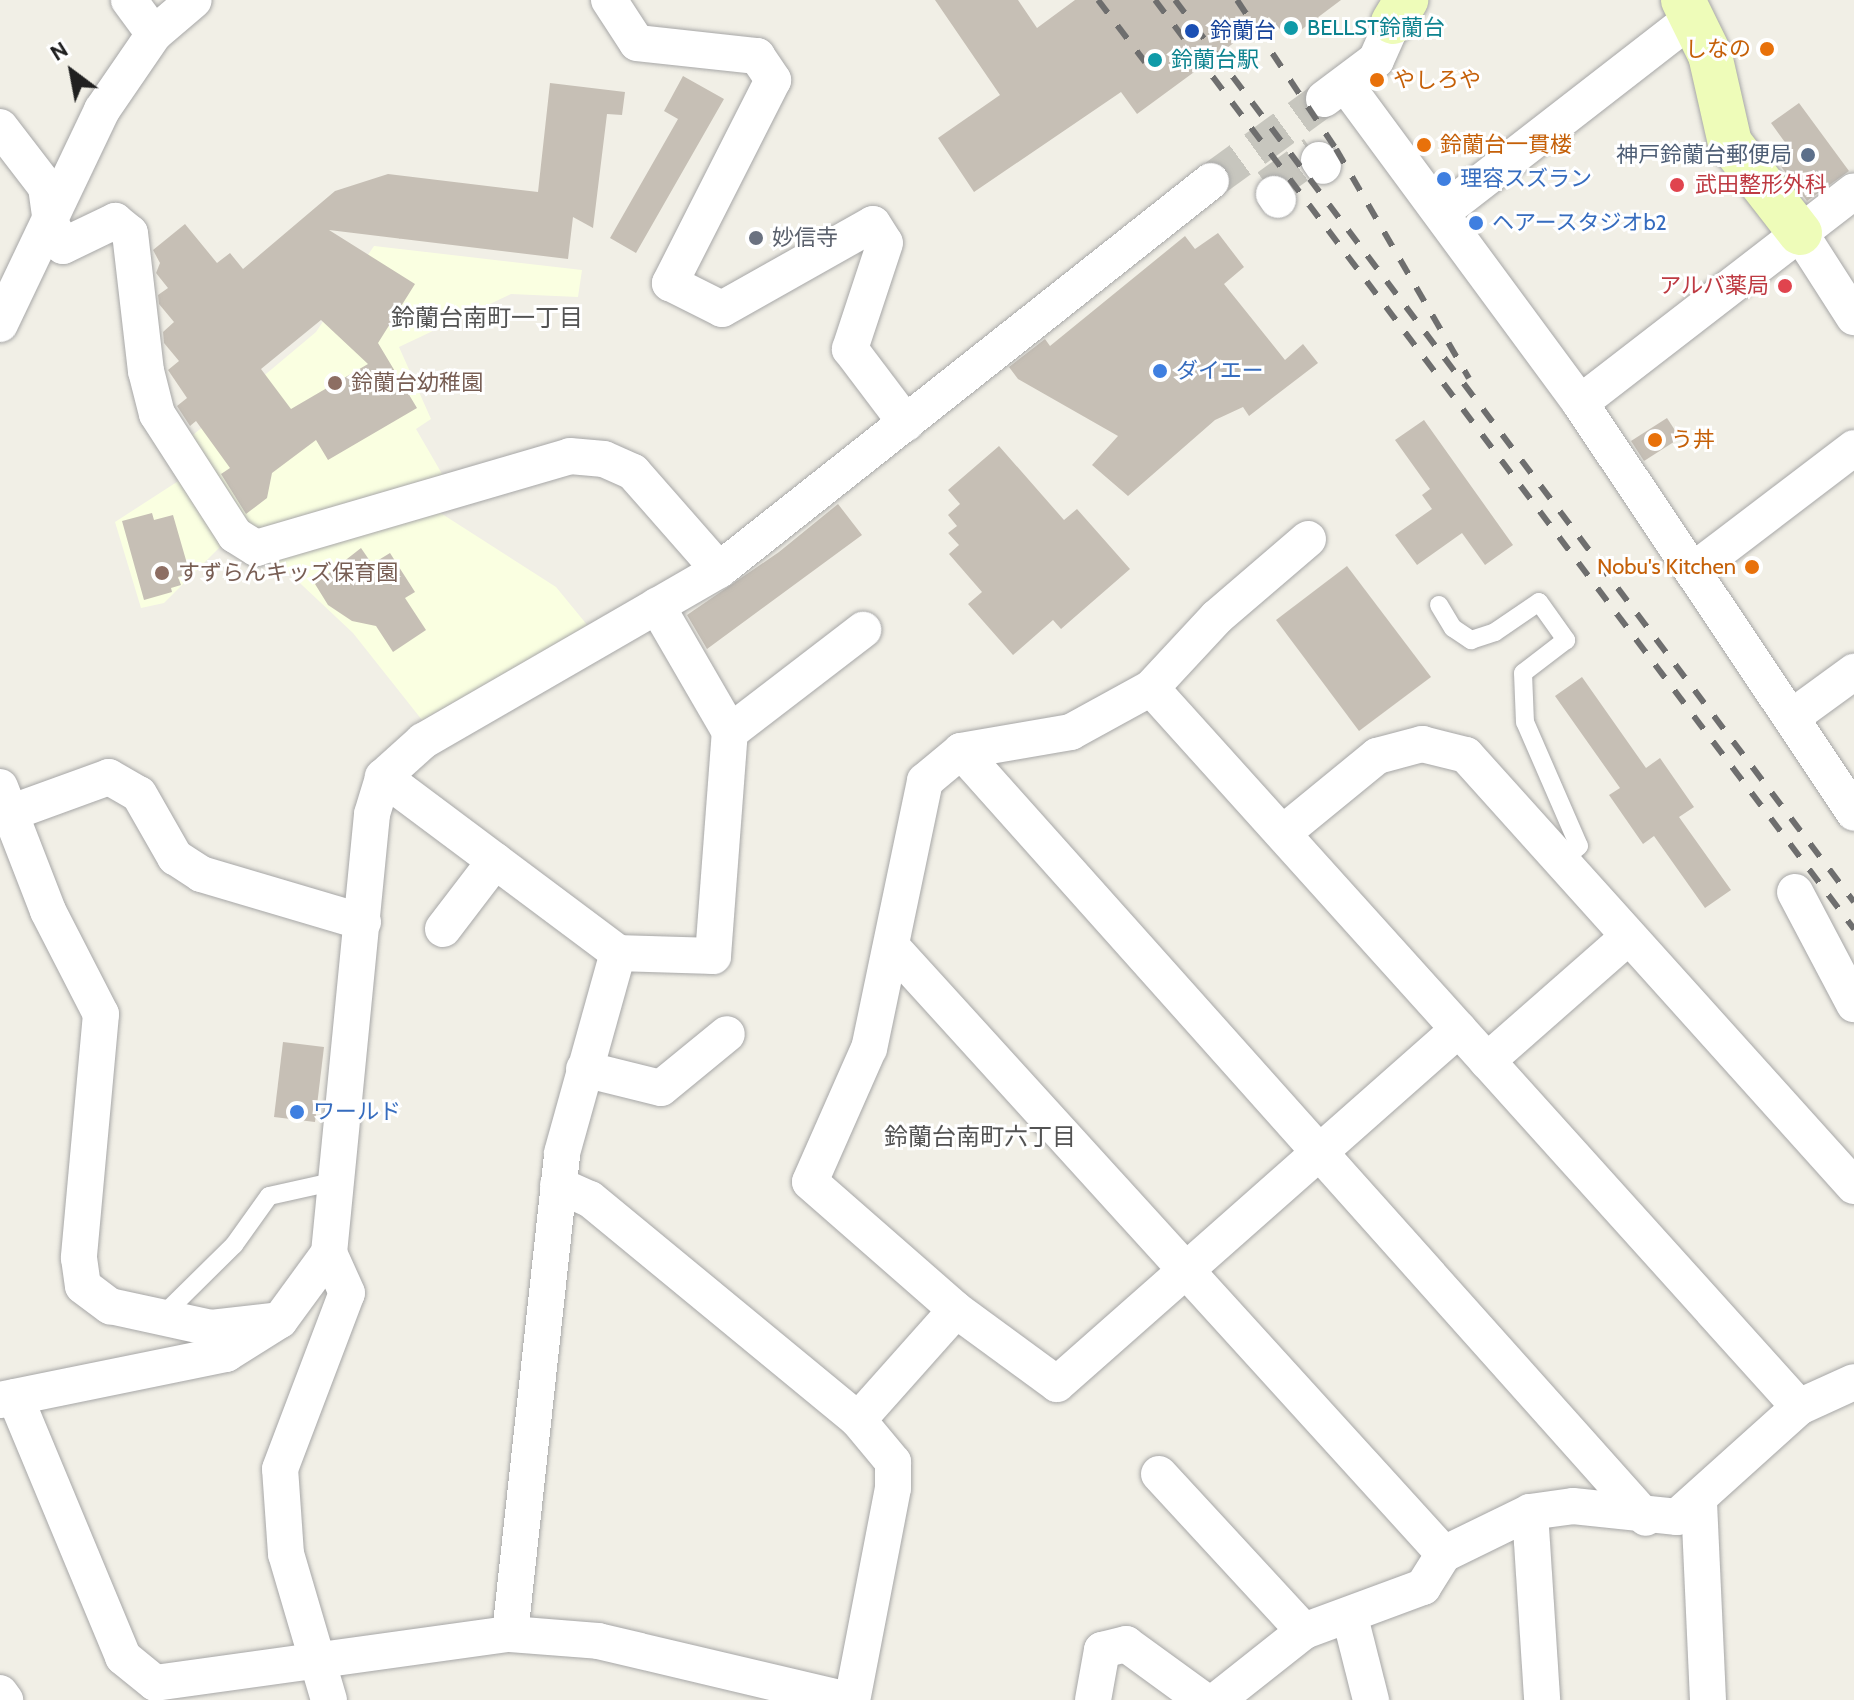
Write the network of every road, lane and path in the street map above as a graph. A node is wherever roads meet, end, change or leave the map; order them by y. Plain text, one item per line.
1 (129, 0) edge
2 (194, 0) edge
3 (609, 0) edge
4 (1687, 9) edge
5 (1399, 11) edge
6 (154, 34) junction
7 (0, 127) edge
8 (1211, 181) tunnel mouth
9 (1854, 191) edge
10 (1441, 213) junction
11 (51, 224) junction
12 (1800, 233) junction
13 (0, 273) edge
14 (1854, 317) edge
15 (0, 324) edge
16 (1580, 403) junction
17 (906, 423) junction
18 (1854, 448) edge
19 (1308, 539) dead end
20 (719, 570) junction
21 (1694, 570) junction
22 (1439, 605) dead end
23 (657, 606) junction
24 (863, 630) dead end
25 (1854, 672) edge
26 (1151, 688) junction
27 (1792, 717) junction
28 (730, 732) junction
29 (961, 751) junction
30 (383, 777) junction
31 (5, 800) edge
32 (1854, 813) edge
33 (1283, 833) junction
34 (495, 861) junction
35 (1561, 861) junction
36 (1795, 892) dead end
37 (363, 922) junction
38 (443, 929) dead end
39 (1628, 937) junction
40 (892, 947) junction
41 (618, 953) junction
42 (1854, 1004) edge
43 (1459, 1029) junction
44 (727, 1034) dead end
45 (1487, 1061) junction
46 (584, 1069) junction
47 (1321, 1151) junction
48 (336, 1181) junction
49 (558, 1185) junction
50 (1854, 1186) edge
51 (329, 1253) junction
52 (1187, 1269) junction
53 (956, 1310) junction
54 (161, 1317) junction
55 (280, 1320) junction
56 (1854, 1382) edge
57 (8, 1398) edge
58 (1799, 1407) junction
59 (858, 1420) junction
60 (1159, 1474) dead end
61 (1699, 1502) junction
62 (1530, 1512) junction
63 (1646, 1518) junction
64 (1444, 1554) junction
65 (1350, 1617) junction
66 (1304, 1631) junction
67 (510, 1634) junction
68 (316, 1660) junction
69 (0, 1693) edge
70 (5, 1700) edge
71 (329, 1700) edge
72 (850, 1700) edge
73 (1093, 1700) edge
74 (1203, 1700) edge
75 (1217, 1700) edge
76 (1371, 1700) edge
77 (1542, 1700) edge
78 (1708, 1700) edge

1 - 6 street
2 - 6 street
3 - 17 street
4 - 10 street
4 - 12 street
5 - 10 street
6 - 11 street
7 - 11 street
8 - 17 street
9 - 12 street
10 - 16 street
11 - 13 street
11 - 15 street
11 - 20 street
12 - 14 street
12 - 16 street
16 - 21 street
17 - 20 street
18 - 21 street
19 - 26 street
20 - 23 street
21 - 27 street
22 - 35 lane
23 - 28 street
23 - 30 street
24 - 28 street
25 - 27 street
26 - 29 street
26 - 33 street
27 - 32 street
28 - 41 street
29 - 40 street
29 - 47 street
30 - 34 street
30 - 37 street
31 - 37 street
31 - 54 street
33 - 35 street
33 - 43 street
34 - 38 street
34 - 41 street
35 - 39 street
36 - 42 street
37 - 48 street
39 - 45 street
39 - 50 street
40 - 52 street
40 - 53 street
41 - 46 street
43 - 45 street
43 - 47 street
44 - 46 street
45 - 58 street
46 - 49 street
47 - 52 street
47 - 63 street
48 - 51 street
48 - 54 lane
49 - 59 street
49 - 67 street
51 - 55 street
51 - 68 street
52 - 53 street
52 - 64 street
53 - 59 street
54 - 55 street
55 - 57 street
56 - 58 street
57 - 68 street
58 - 61 street
59 - 72 street
60 - 66 street
61 - 63 street
61 - 78 street
62 - 63 street
62 - 64 street
62 - 77 street
64 - 65 street
65 - 66 street
65 - 76 street
66 - 75 street
67 - 68 street
67 - 72 street
68 - 71 street
69 - 70 street
73 - 74 street

